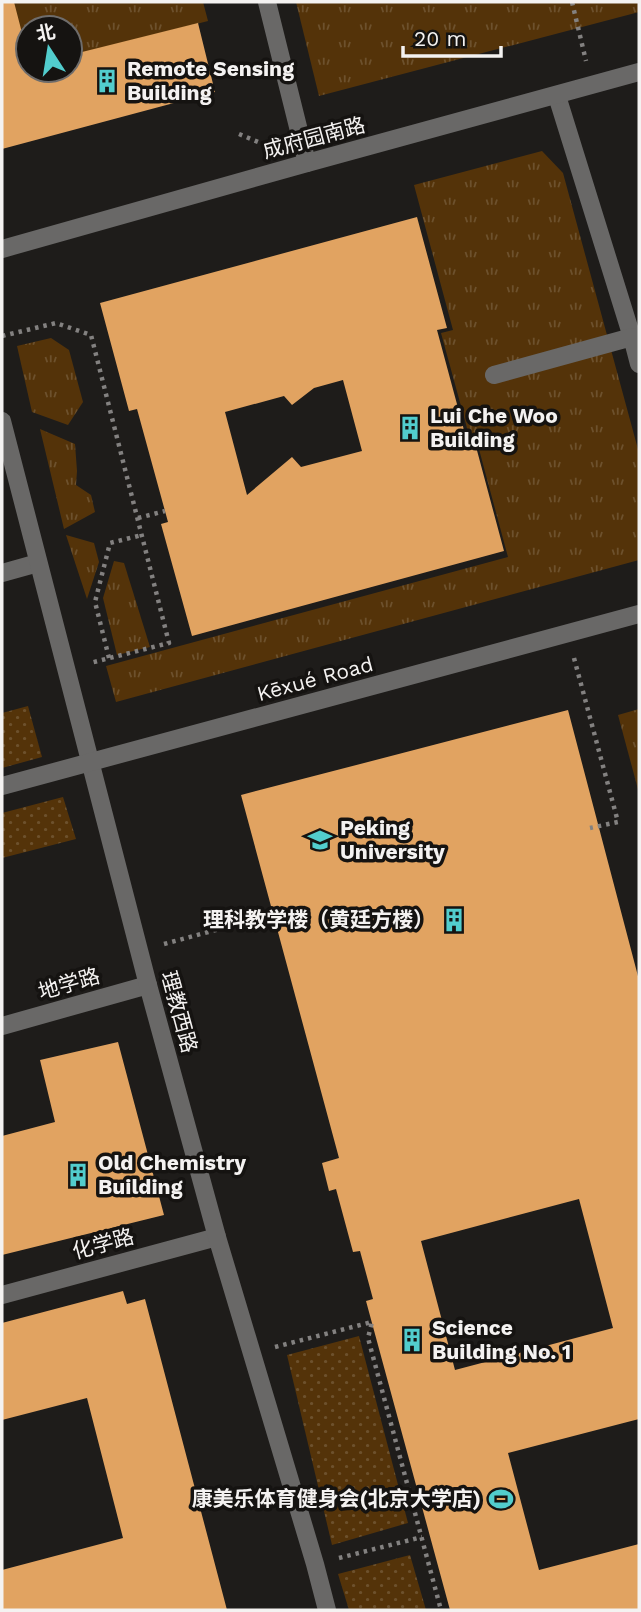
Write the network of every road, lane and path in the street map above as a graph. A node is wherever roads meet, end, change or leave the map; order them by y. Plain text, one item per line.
1 (267, 2) edge
2 (572, 2) edge
3 (639, 72) edge
4 (592, 85) junction
5 (557, 96) junction
6 (307, 163) junction
7 (2, 249) edge
8 (2, 336) edge
9 (632, 337) junction
10 (639, 364) edge
11 (494, 375) dead end
12 (2, 421) edge
13 (165, 512) dead end
14 (138, 518) junction
15 (142, 535) junction
16 (38, 563) junction
17 (2, 573) edge
18 (639, 614) edge
19 (567, 634) junction
20 (109, 658) junction
21 (88, 664) dead end
22 (91, 763) junction
23 (2, 786) edge
24 (590, 828) dead end
25 (282, 912) dead end
26 (139, 951) junction
27 (148, 985) junction
28 (2, 1026) edge
29 (217, 1237) junction
30 (2, 1295) edge
31 (252, 1352) junction
32 (422, 1537) junction
33 (315, 1564) junction
34 (327, 1610) edge
35 (442, 1610) edge

1 - 6 street
2 - 4 path
3 - 4 street, 成府园南路
4 - 5 street, 成府园南路
5 - 6 street, 成府园南路
5 - 9 street
6 - 7 street, 成府园南路
8 - 14 path
9 - 10 street
9 - 11 street
12 - 16 street, 理教西路
13 - 14 path
14 - 15 path
15 - 20 path
15 - 20 path
16 - 17 street
16 - 22 street, 理教西路
18 - 19 street, Kēxué Road
19 - 22 street, Kēxué Road
19 - 24 path
20 - 21 path
22 - 23 street, Kēxué Road
22 - 26 street, 理教西路
25 - 26 path
26 - 27 street, 理教西路
27 - 28 street, 地学路
27 - 29 street, 理教西路
29 - 30 street, 化学路
29 - 31 street, 理教西路
31 - 32 path
31 - 33 street, 理教西路
32 - 33 path
32 - 35 path
33 - 34 street, 理教西路

